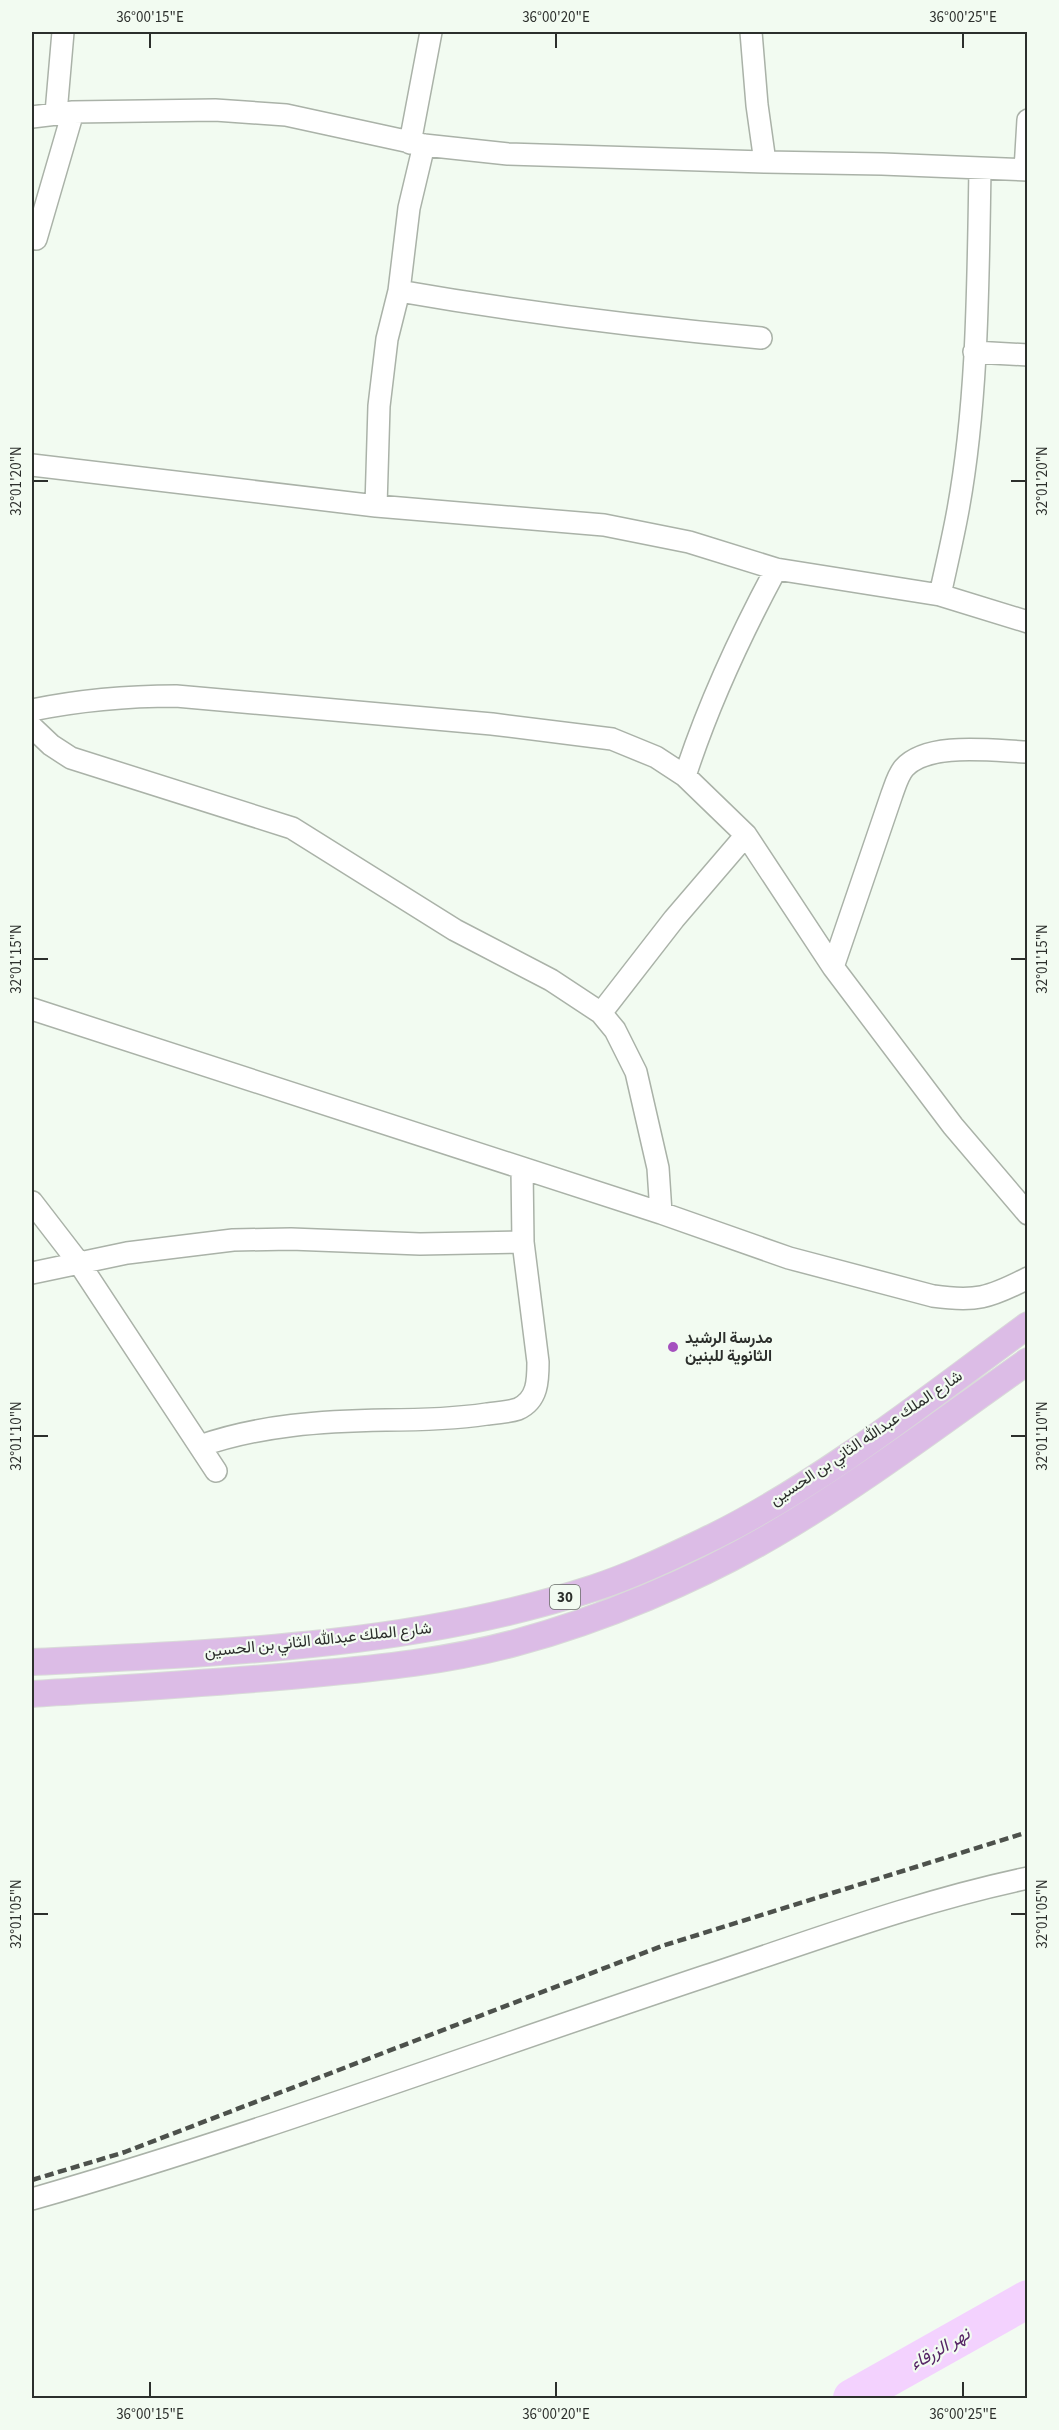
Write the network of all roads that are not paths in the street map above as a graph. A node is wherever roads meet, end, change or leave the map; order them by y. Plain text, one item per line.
1 (63, 32) edge
2 (431, 32) edge
3 (751, 32) edge
4 (64, 113) junction
5 (32, 117) edge
6 (1028, 120) edge
7 (417, 144) junction
8 (765, 162) junction
9 (980, 169) junction
10 (1026, 170) edge
11 (36, 238) dead end
12 (399, 291) junction
13 (761, 338) dead end
14 (974, 352) junction
15 (1028, 355) edge
16 (32, 465) edge
17 (376, 506) junction
18 (776, 569) junction
19 (940, 595) junction
20 (1028, 622) edge
21 (32, 710) edge
22 (32, 727) edge
23 (1028, 752) edge
24 (685, 776) junction
25 (746, 835) junction
26 (833, 967) junction
27 (32, 1009) edge
28 (601, 1013) junction
29 (522, 1169) junction
30 (32, 1202) edge
31 (661, 1213) junction
32 (1028, 1214) edge
33 (523, 1242) junction
34 (79, 1263) junction
35 (32, 1273) edge
36 (1028, 1278) edge
37 (1028, 1325) edge
38 (1028, 1361) edge
39 (200, 1446) junction
40 (216, 1471) dead end
41 (204, 1653) junction
42 (32, 1662) edge
43 (206, 1682) junction
44 (32, 1694) edge
45 (1028, 1878) edge
46 (32, 2199) edge

1 - 4 street
2 - 7 street
3 - 8 street
4 - 5 street
4 - 7 street
4 - 11 street
6 - 10 street
7 - 8 street
7 - 12 street
8 - 9 street
9 - 10 street
9 - 14 street
12 - 13 street
12 - 17 street
14 - 15 street
14 - 19 street
16 - 17 street
17 - 18 street
18 - 19 street
18 - 24 street
19 - 20 street
21 - 24 street
22 - 28 street
23 - 26 street
24 - 25 street
25 - 26 street
25 - 28 street
26 - 32 street
27 - 29 street
28 - 31 street
29 - 31 street
29 - 33 street
30 - 34 street
31 - 36 street
33 - 34 street
33 - 39 street
34 - 35 street
34 - 39 street
37 - 41 main road, شارع الملك عبدالله الثاني بن الحسين / 30
38 - 43 main road, شارع الملك عبدالله الثاني بن الحسين / 30
39 - 40 street
41 - 42 main road, شارع الملك عبدالله الثاني بن الحسين / 30
41 - 43 main road
43 - 44 main road, شارع الملك عبدالله الثاني بن الحسين / 30
45 - 46 street

